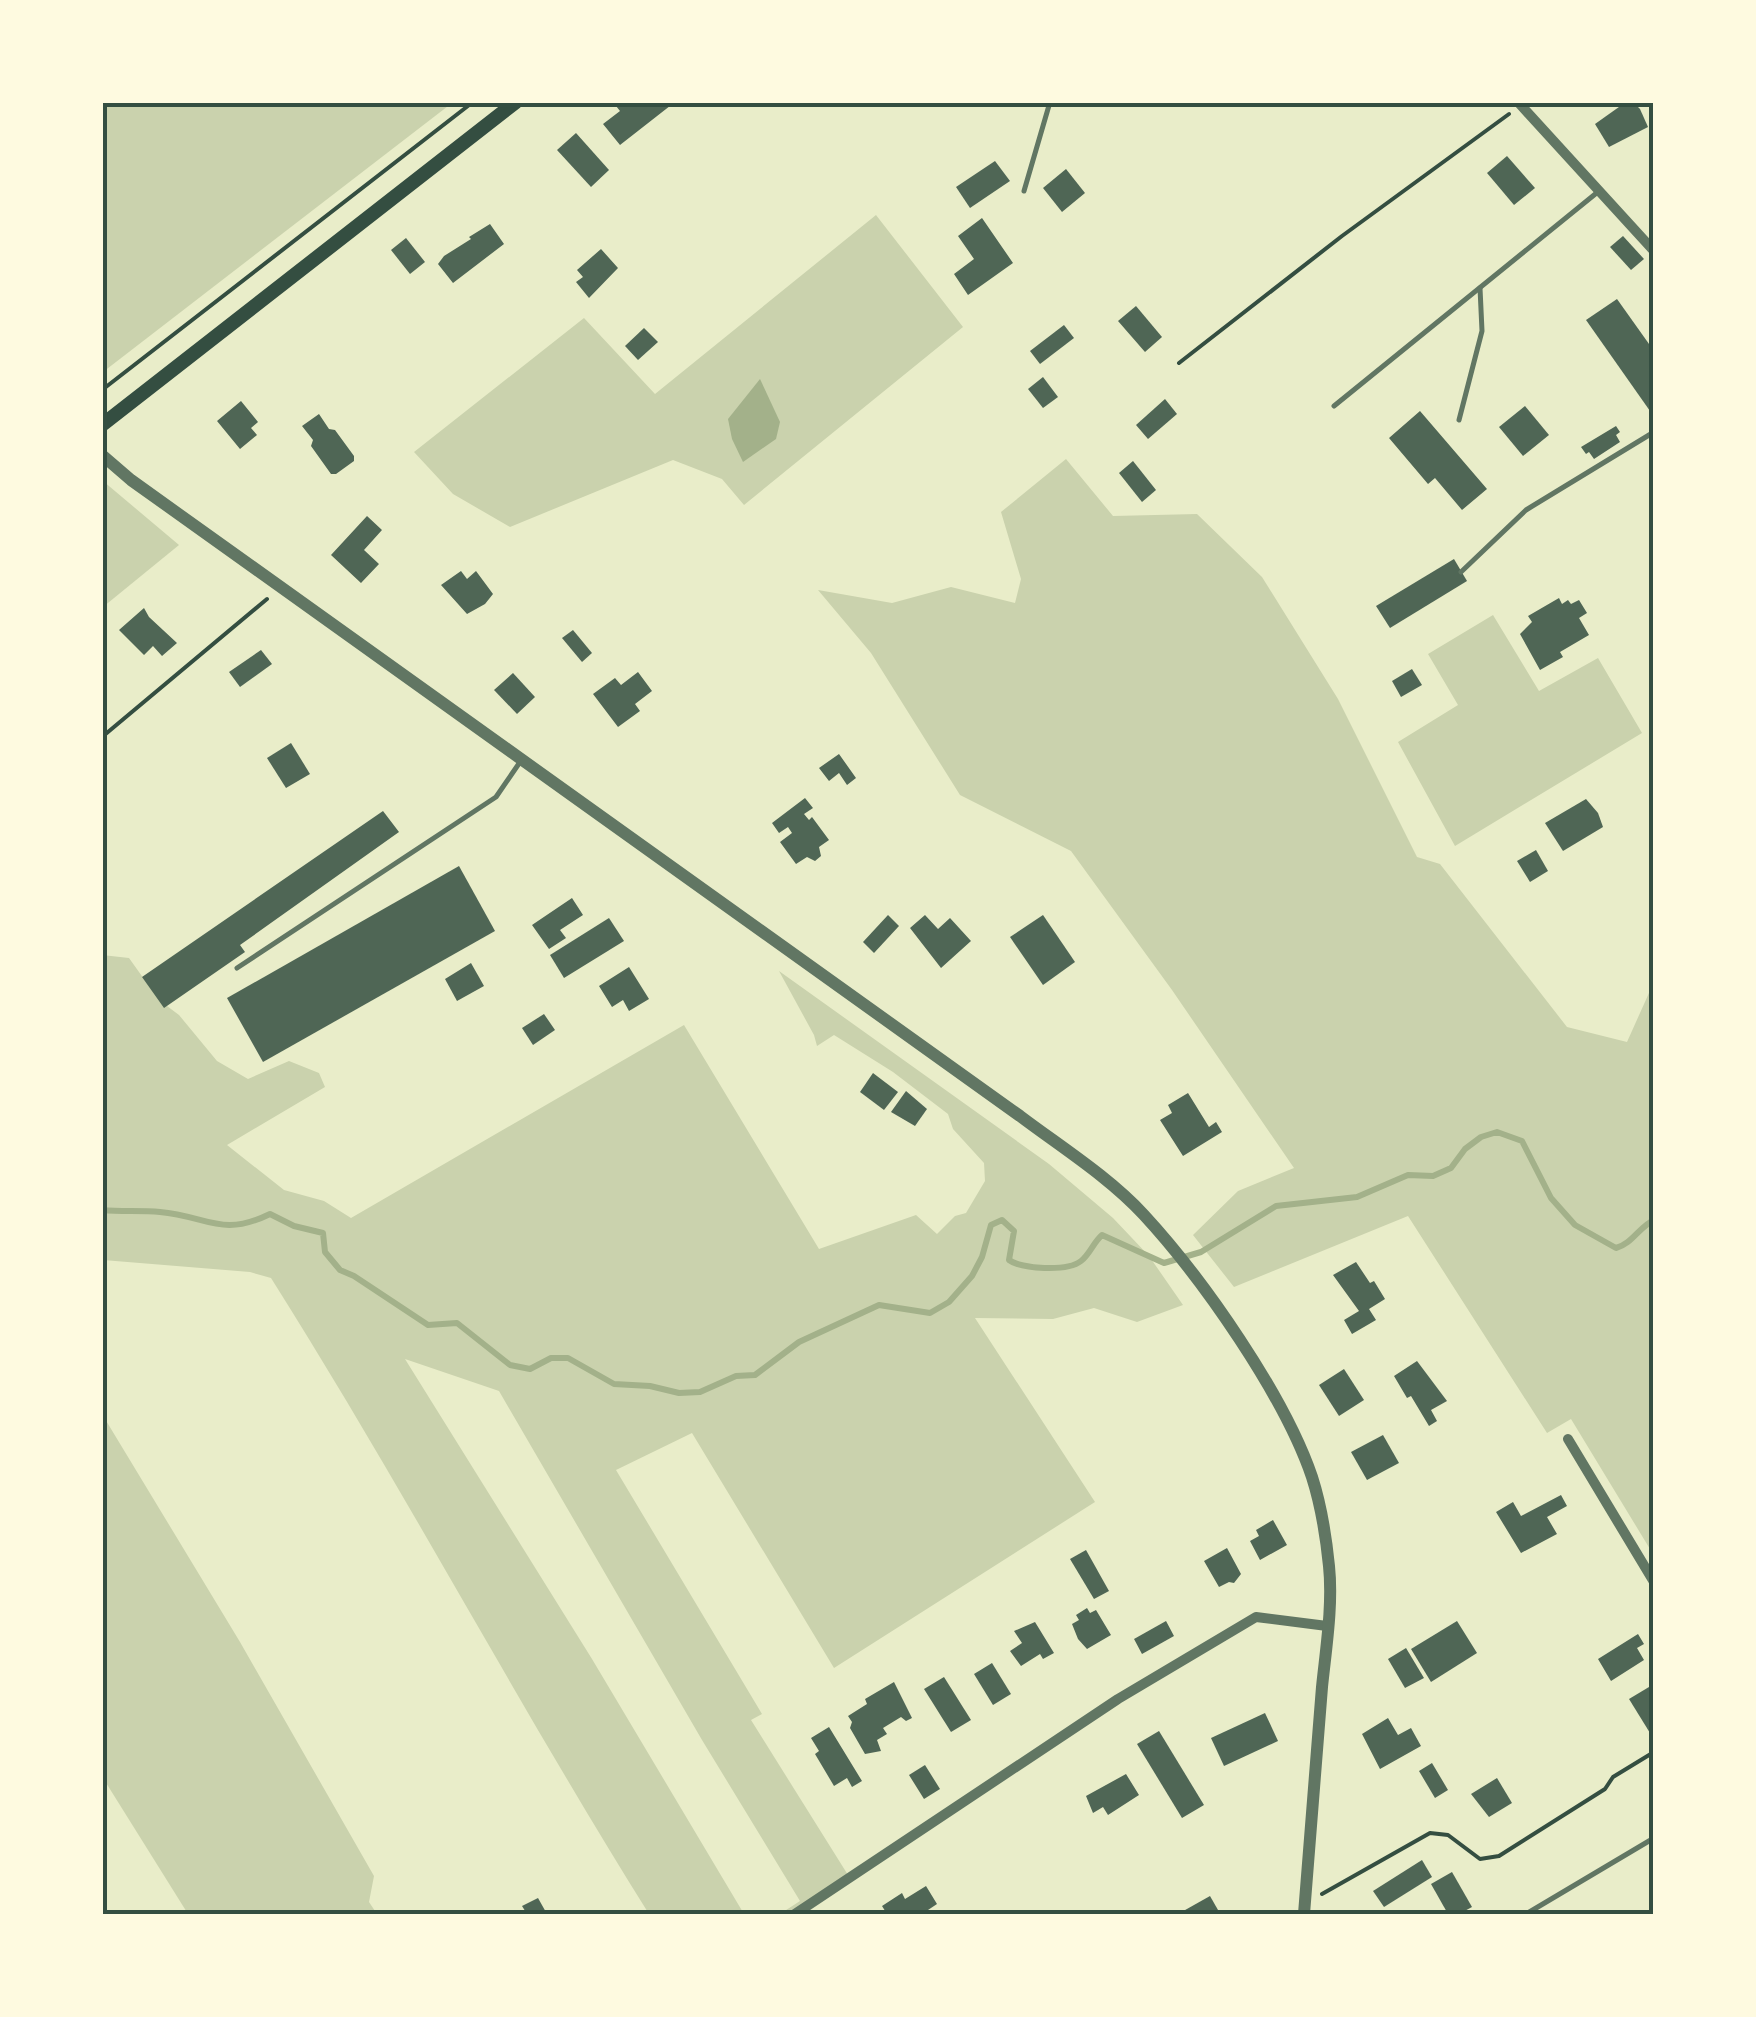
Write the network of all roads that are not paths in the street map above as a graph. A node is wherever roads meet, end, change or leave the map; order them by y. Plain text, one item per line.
1 (516, 102) edge
2 (1050, 102) edge
3 (1520, 104) edge
4 (1599, 191) junction
5 (1024, 192) dead end
6 (1654, 251) edge
7 (1480, 288) junction
8 (1334, 406) dead end
9 (1460, 420) dead end
10 (102, 425) edge
11 (1654, 432) edge
12 (102, 455) edge
13 (1462, 572) dead end
14 (522, 760) junction
15 (238, 968) dead end
16 (1568, 1439) dead end
17 (1654, 1582) edge
18 (1327, 1626) junction
19 (1654, 1838) edge
20 (1305, 1909) edge
21 (794, 1914) edge
22 (1526, 1914) edge

1 - 10 main road
2 - 5 lane
3 - 4 street
4 - 6 street
4 - 7 lane
7 - 8 lane
7 - 9 lane
11 - 13 lane
12 - 14 street
14 - 15 lane
14 - 18 street
16 - 17 street
18 - 20 street
18 - 21 street
19 - 22 lane

